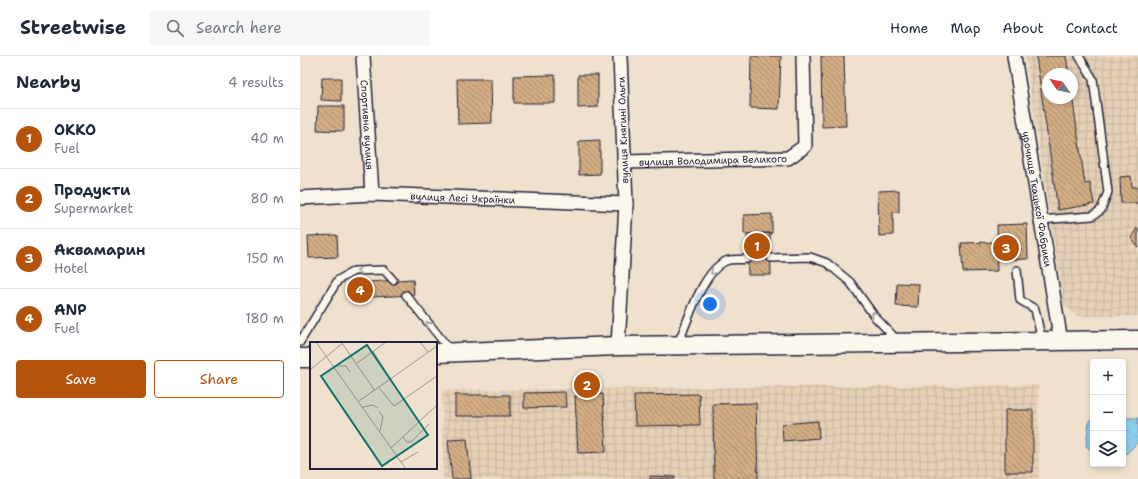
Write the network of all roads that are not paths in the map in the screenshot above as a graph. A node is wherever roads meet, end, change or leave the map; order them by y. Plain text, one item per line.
1 (363, 56) edge
2 (620, 56) edge
3 (804, 56) edge
4 (1014, 56) edge
5 (1079, 56) edge
6 (624, 162) junction
7 (372, 194) junction
8 (300, 198) edge
9 (626, 204) junction
10 (1040, 220) junction
11 (771, 258) dead end
12 (747, 260) dead end
13 (1017, 270) dead end
14 (393, 280) dead end
15 (406, 295) dead end
16 (1138, 340) edge
17 (300, 342) edge
18 (1042, 342) junction
19 (1061, 342) junction
20 (900, 343) junction
21 (618, 346) junction
22 (678, 346) junction
23 (444, 352) edge

1 - 7 street, Спортивна вулиця
2 - 6 street, вулиця Княгині Ольги
3 - 6 street, вулиця Володимира Великого
4 - 10 street, урочище Ткацької Фабрики
5 - 10 lane
6 - 9 street, вулиця Княгині Ольги
7 - 8 street, вулиця Лесі Українки
7 - 9 street, вулиця Лесі Українки
9 - 21 street, вулиця Княгині Ольги
10 - 19 street, урочище Ткацької Фабрики
20 -> 11 lane
12 -> 22 lane
13 - 18 lane
14 -> 17 lane
23 -> 15 lane
16 - 19 main road
18 - 19 main road
18 - 20 main road
20 - 22 main road
21 - 22 main road
21 - 23 main road

